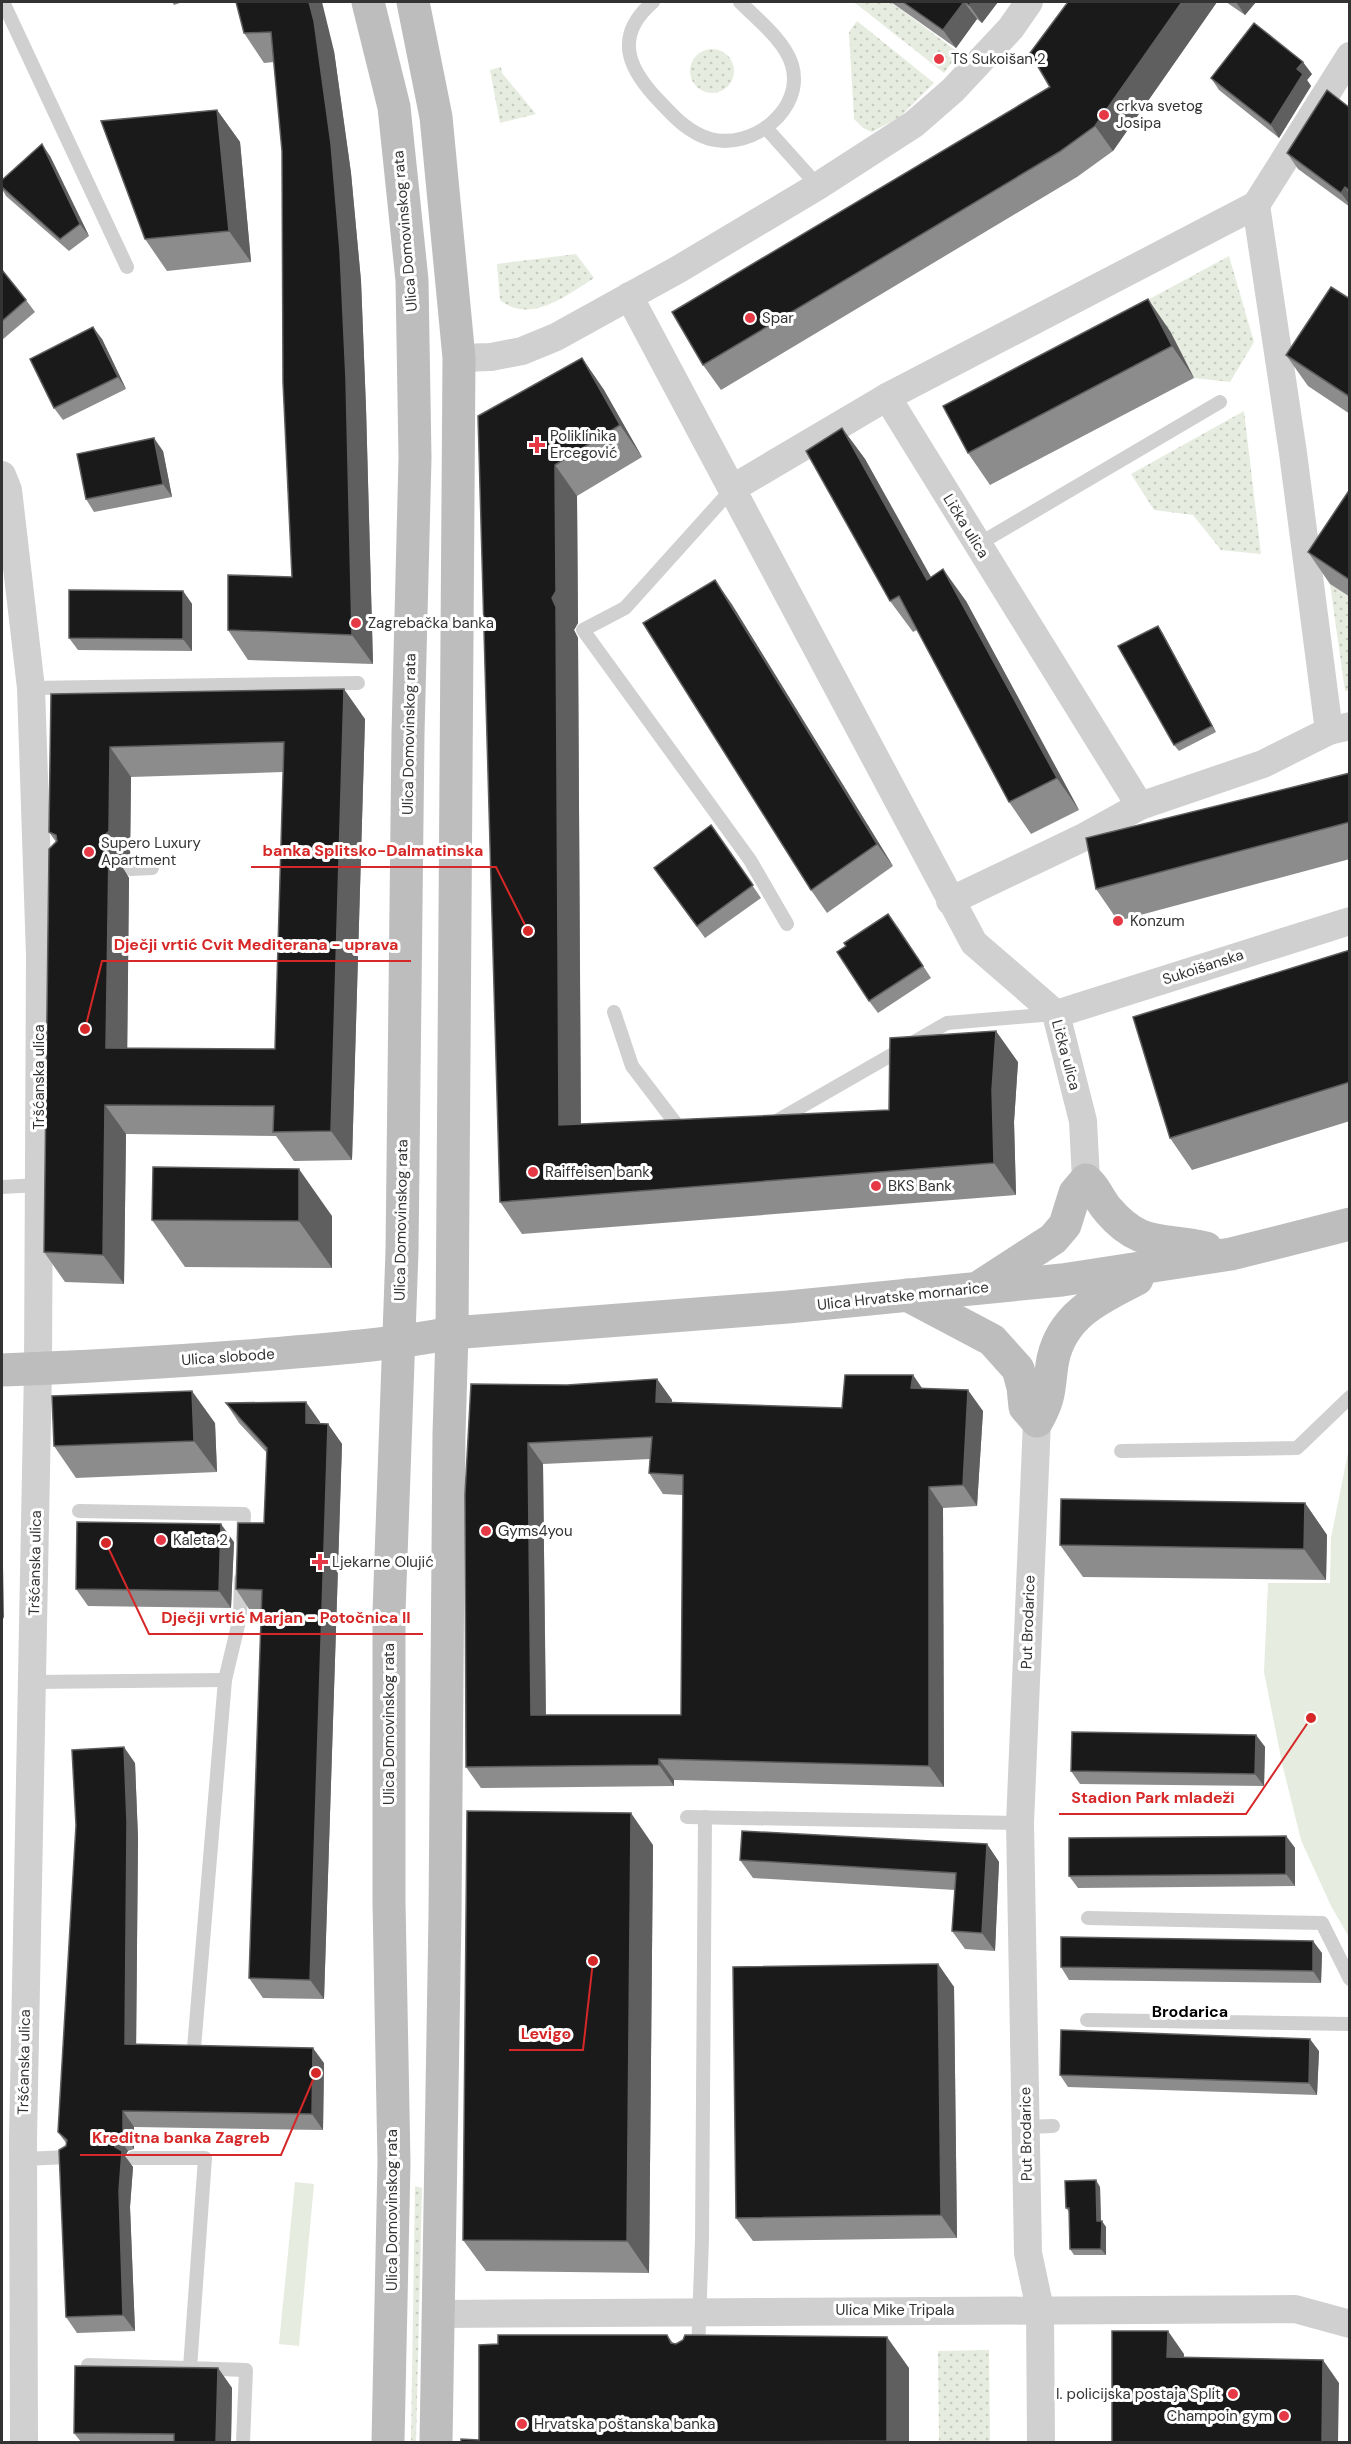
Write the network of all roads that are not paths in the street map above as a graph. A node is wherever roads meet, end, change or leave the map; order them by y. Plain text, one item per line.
1 (3, 2) edge
2 (368, 2) edge
3 (413, 2) edge
4 (652, 2) edge
5 (740, 2) edge
6 (1029, 2) edge
7 (1350, 56) edge
8 (766, 128) junction
9 (818, 186) junction
10 (1256, 205) junction
11 (127, 267) dead end
12 (629, 296) junction
13 (459, 358) junction
14 (887, 396) junction
15 (1220, 402) dead end
16 (2, 476) edge
17 (733, 488) junction
18 (978, 545) junction
19 (358, 683) dead end
20 (31, 688) junction
21 (1339, 729) edge
22 (1140, 806) junction
23 (152, 868) dead end
24 (131, 869) dead end
25 (950, 901) junction
26 (1350, 921) edge
27 (788, 924) dead end
28 (614, 1012) dead end
29 (1056, 1014) junction
30 (758, 1127) edge
31 (692, 1132) edge
32 (1086, 1180) junction
33 (39, 1185) junction
34 (2, 1187) edge
35 (1350, 1224) edge
36 (1231, 1254) junction
37 (1164, 1264) junction
38 (976, 1289) junction
39 (907, 1295) junction
40 (452, 1333) junction
41 (398, 1344) junction
42 (38, 1369) junction
43 (2, 1370) edge
44 (1350, 1396) edge
45 (1037, 1421) junction
46 (1121, 1451) dead end
47 (79, 1511) dead end
48 (225, 1680) junction
49 (33, 1682) junction
50 (687, 1817) dead end
51 (705, 1817) junction
52 (1020, 1823) junction
53 (1088, 1918) dead end
54 (1350, 1979) edge
55 (1087, 2019) dead end
56 (1350, 2024) edge
57 (194, 2048) edge
58 (1053, 2126) dead end
59 (1026, 2127) junction
60 (16, 2146) edge
61 (69, 2157) edge
62 (134, 2158) dead end
63 (1040, 2309) junction
64 (699, 2312) junction
65 (438, 2314) junction
66 (1350, 2324) edge
67 (88, 2365) edge
68 (698, 2367) edge
69 (190, 2368) junction
70 (383, 2434) edge
71 (24, 2442) edge
72 (243, 2442) edge
73 (436, 2442) edge
74 (1041, 2442) edge

1 - 11 lane
2 - 41 main road, Ulica Domovinskog rata
3 - 13 main road
4 - 8 lane
5 - 8 lane
6 - 9 street
7 - 10 street
8 - 9 lane
9 - 12 street
10 - 14 street
10 - 21 street
12 - 13 street
12 - 17 street, Lička ulica
13 - 40 main road
14 - 17 street
14 - 18 street, Lička ulica
15 - 18 lane
16 - 20 street, Tršćanska ulica
17 - 25 street, Lička ulica
17 - 27 lane
18 - 22 street, Lička ulica
19 - 20 lane
20 - 33 street, Tršćanska ulica
21 - 22 street
22 - 25 street
23 - 24 lane
25 - 29 street, Lička ulica
26 - 29 street, Sukoišanska
28 - 31 lane
29 - 30 lane
29 - 32 street, Lička ulica
32 - 36 main road
32 - 38 main road
33 - 34 lane
33 - 42 street, Tršćanska ulica
35 - 36 main road, Ulica Hrvatske mornarice
36 - 37 main road, Ulica Hrvatske mornarice
37 - 38 main road, Ulica Hrvatske mornarice
37 - 45 main road
38 - 39 main road, Ulica Hrvatske mornarice
39 - 40 main road, Ulica Hrvatske mornarice
39 - 45 main road
40 - 41 main road, Ulica slobode
40 - 65 main road
41 - 42 main road, Ulica slobode
41 - 70 main road, Ulica Domovinskog rata
42 - 43 main road, Ulica slobode
42 - 49 street, Tršćanska ulica
44 - 46 lane
45 - 52 street, Put Brodarice
47 - 48 lane
48 - 49 lane
48 - 57 lane
49 - 60 street, Tršćanska ulica
50 - 51 lane
51 - 52 lane
51 - 64 lane
52 - 59 street, Put Brodarice
53 - 54 lane
55 - 56 lane
58 - 59 lane
59 - 63 street, Put Brodarice
60 - 61 lane
60 - 71 street, Tršćanska ulica
62 - 69 lane
63 - 64 street, Ulica Mike Tripala
63 - 66 street, Ulica Mike Tripala
63 - 74 street, Put Brodarice
64 - 65 street, Ulica Mike Tripala
64 - 68 lane
65 - 73 main road
67 - 69 lane
69 - 72 lane

